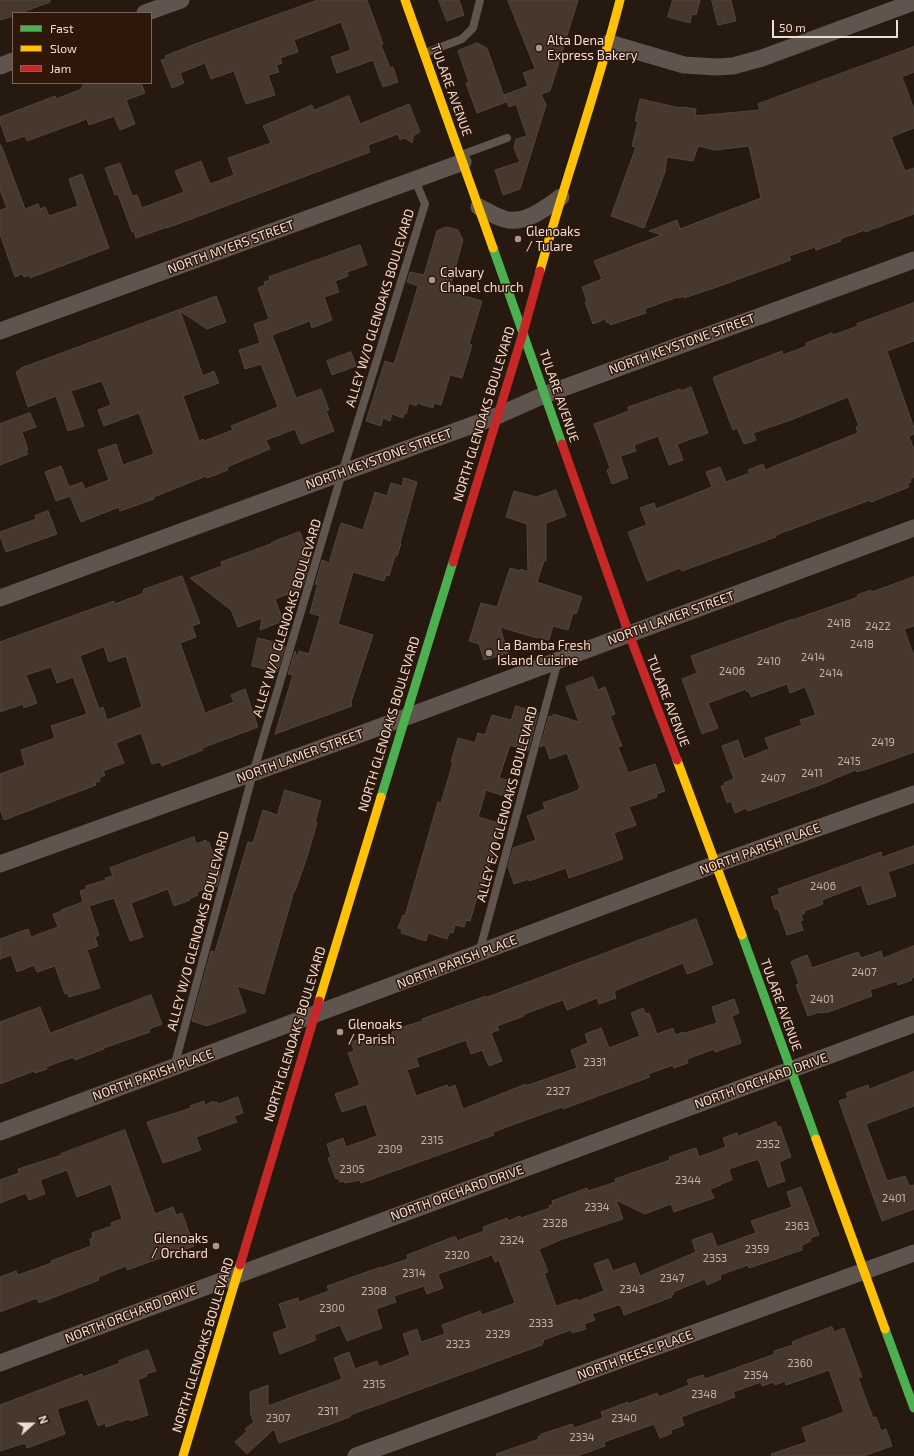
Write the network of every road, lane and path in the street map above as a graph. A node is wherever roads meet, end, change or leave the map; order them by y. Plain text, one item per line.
1 (180, 0) edge
2 (405, 0) edge
3 (480, 0) edge
4 (620, 0) edge
5 (914, 2) edge
6 (148, 12) edge
7 (609, 43) junction
8 (424, 53) junction
9 (12, 61) edge
10 (0, 66) edge
11 (507, 138) dead end
12 (462, 158) junction
13 (415, 180) junction
14 (561, 197) junction
15 (480, 207) junction
16 (914, 260) edge
17 (0, 331) edge
18 (523, 333) junction
19 (544, 394) junction
20 (497, 416) junction
21 (342, 473) junction
22 (914, 528) edge
23 (0, 598) edge
24 (629, 634) junction
25 (558, 660) junction
26 (406, 717) junction
27 (253, 773) junction
28 (914, 794) edge
29 (0, 864) edge
30 (716, 864) junction
31 (478, 954) junction
32 (314, 1015) junction
33 (914, 1024) edge
34 (174, 1068) junction
35 (791, 1070) junction
36 (0, 1132) edge
37 (914, 1253) edge
38 (864, 1271) junction
39 (238, 1274) junction
40 (0, 1363) edge
41 (914, 1408) edge
42 (183, 1456) edge
43 (356, 1456) edge

1 - 6 street
2 - 8 main road, TULARE AVENUE
3 - 8 lane
4 - 7 main road, NORTH GLENOAKS BOULEVARD
5 - 7 street
7 - 14 main road, NORTH GLENOAKS BOULEVARD
8 - 12 main road, TULARE AVENUE
9 - 10 street
11 - 12 lane
12 - 13 street, NORTH MYERS STREET
12 - 15 main road, TULARE AVENUE
13 - 17 street, NORTH MYERS STREET
13 - 21 lane, ALLEY W/O GLENOAKS BOULEVARD
14 - 15 street
14 - 18 main road, NORTH GLENOAKS BOULEVARD
15 - 18 main road, TULARE AVENUE
16 - 19 street, NORTH KEYSTONE STREET
18 - 19 main road, TULARE AVENUE
18 - 20 main road, NORTH GLENOAKS BOULEVARD
19 - 20 street, NORTH KEYSTONE STREET
19 - 24 main road, TULARE AVENUE
20 - 21 street, NORTH KEYSTONE STREET
20 - 26 main road, NORTH GLENOAKS BOULEVARD
21 - 23 street, NORTH KEYSTONE STREET
21 - 27 lane, ALLEY W/O GLENOAKS BOULEVARD
22 - 24 street, NORTH LAMER STREET
24 - 25 street, NORTH LAMER STREET
24 - 30 main road, TULARE AVENUE
25 - 26 street, NORTH LAMER STREET
25 - 31 lane, ALLEY E/O GLENOAKS BOULEVARD
26 - 27 street, NORTH LAMER STREET
26 - 32 main road, NORTH GLENOAKS BOULEVARD
27 - 29 street, NORTH LAMER STREET
27 - 34 lane, ALLEY W/O GLENOAKS BOULEVARD
28 - 30 street, NORTH PARISH PLACE
30 - 31 street, NORTH PARISH PLACE
30 - 35 main road, TULARE AVENUE
31 - 32 street, NORTH PARISH PLACE
32 - 34 street, NORTH PARISH PLACE
32 - 39 main road, NORTH GLENOAKS BOULEVARD
33 - 35 street, NORTH ORCHARD DRIVE
34 - 36 street, NORTH PARISH PLACE
35 - 38 main road, TULARE AVENUE
35 - 39 street, NORTH ORCHARD DRIVE
37 - 38 street, NORTH REESE PLACE
38 - 41 main road, TULARE AVENUE
38 - 43 street, NORTH REESE PLACE
39 - 40 street, NORTH ORCHARD DRIVE
39 - 42 main road, NORTH GLENOAKS BOULEVARD

